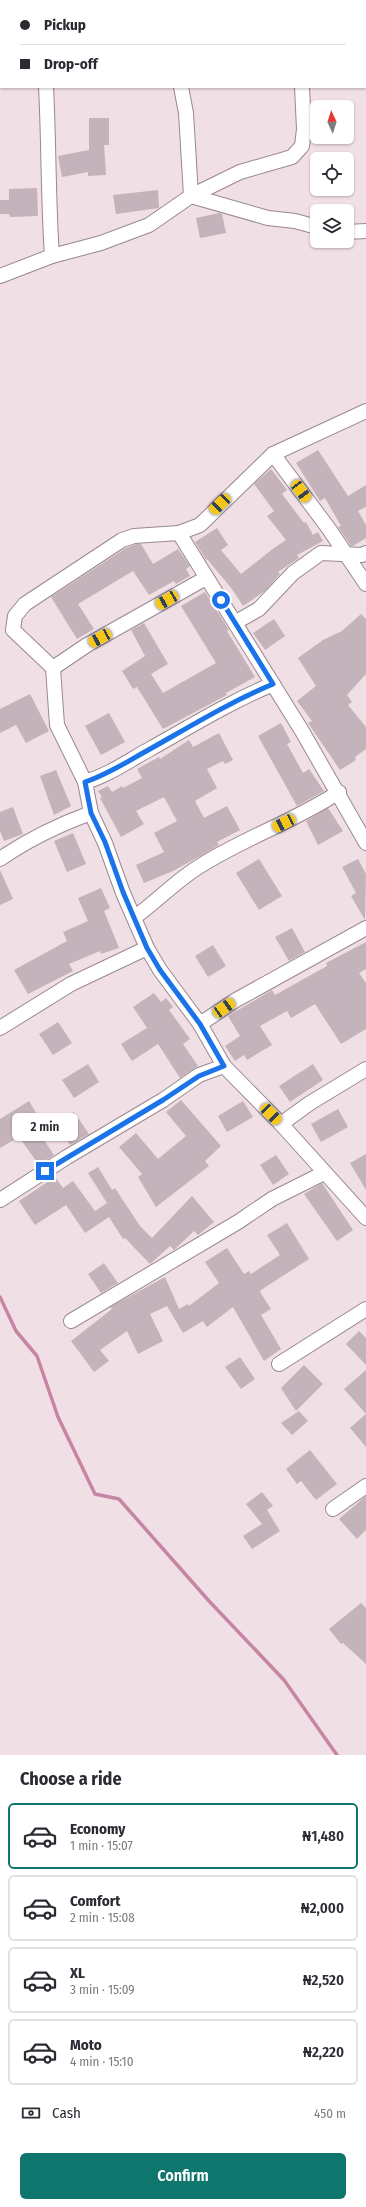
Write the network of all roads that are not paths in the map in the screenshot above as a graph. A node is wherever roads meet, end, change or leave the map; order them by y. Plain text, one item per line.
1 (46, 88) edge
2 (180, 88) edge
3 (302, 88) edge
4 (190, 196) junction
5 (310, 225) edge
6 (366, 231) edge
7 (354, 232) edge
8 (52, 256) junction
9 (0, 276) edge
10 (366, 411) edge
11 (273, 454) junction
12 (179, 533) junction
13 (346, 553) junction
14 (366, 553) edge
15 (206, 578) junction
16 (366, 584) edge
17 (236, 622) junction
18 (54, 668) junction
19 (273, 684) junction
20 (85, 782) junction
21 (339, 792) junction
22 (91, 813) junction
23 (366, 843) edge
24 (0, 859) edge
25 (135, 917) junction
26 (366, 928) edge
27 (147, 948) junction
28 (200, 1024) junction
29 (0, 1028) edge
30 (224, 1066) junction
31 (366, 1069) edge
32 (281, 1124) junction
33 (324, 1173) junction
34 (0, 1200) edge
35 (366, 1218) edge
36 (366, 1310) edge
37 (71, 1322) dead end
38 (280, 1364) dead end
39 (366, 1486) edge
40 (333, 1509) dead end

1 - 8 street
2 - 4 street
3 - 4 street
4 - 5 street
4 - 8 street
6 - 7 street
8 - 9 street
10 - 11 street
11 - 12 street
11 - 13 street
12 - 15 street
12 - 18 street
13 - 14 street
13 - 16 street
13 - 17 street
15 - 17 street
15 - 18 street
17 - 19 street
18 - 20 street
19 - 20 street
19 - 21 street
20 - 22 street
21 - 23 street
21 - 25 street
22 - 24 street
22 - 25 street
25 - 27 street
26 - 28 street
27 - 28 street
27 - 29 street
28 - 30 street
30 - 32 street
30 - 34 street
31 - 32 street
32 - 33 street
33 - 35 street
33 - 37 street
36 - 38 street
39 - 40 street

